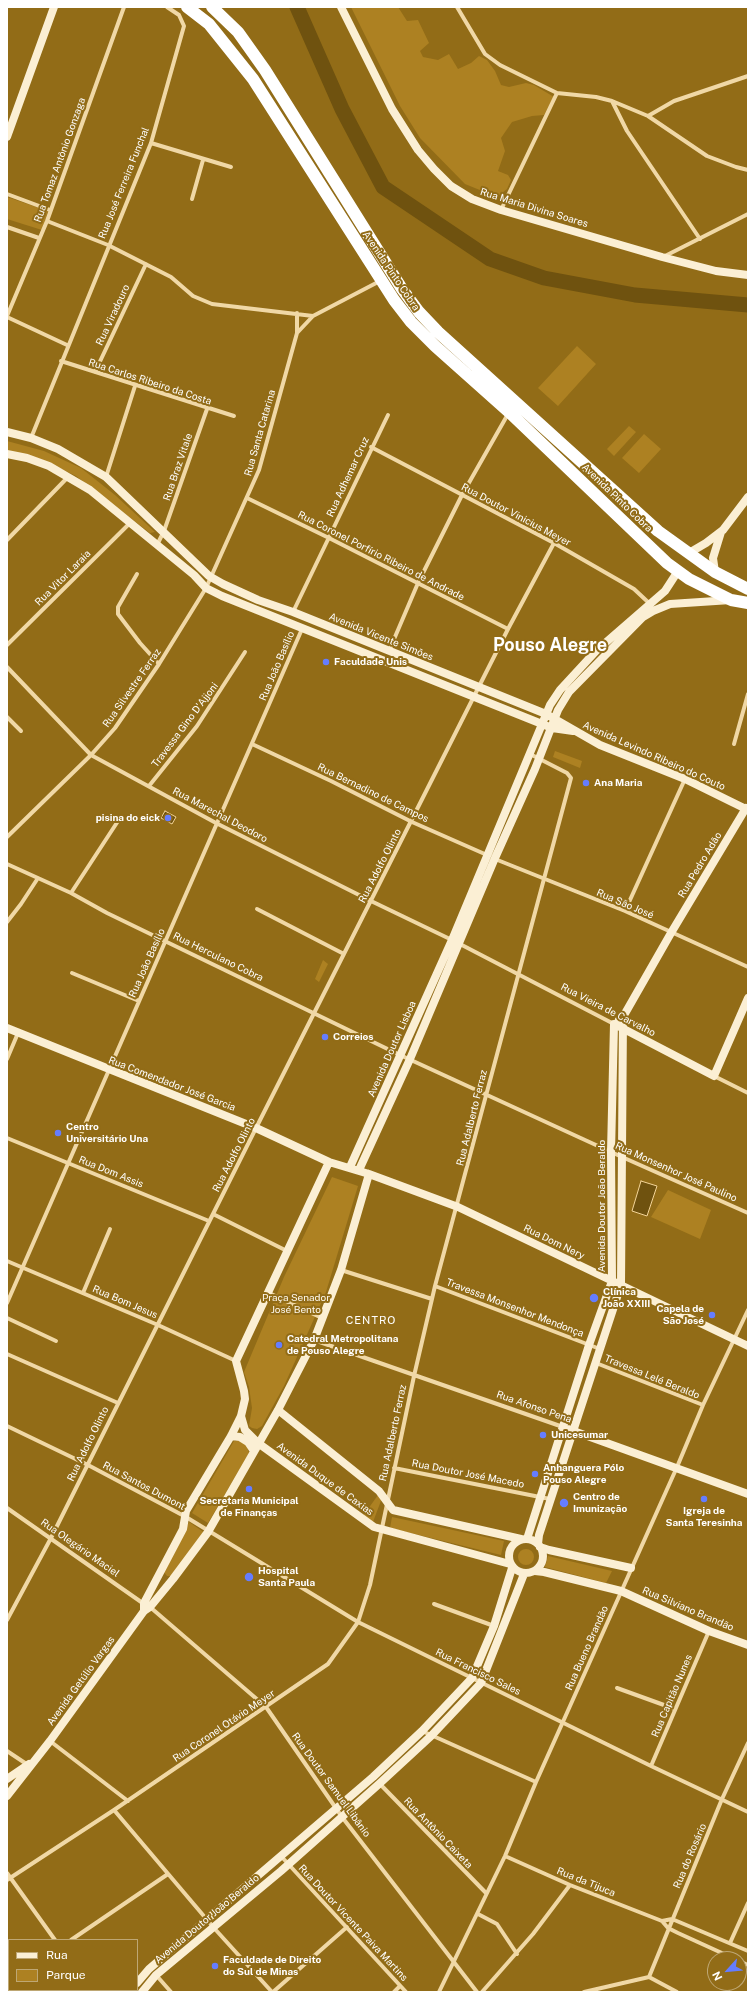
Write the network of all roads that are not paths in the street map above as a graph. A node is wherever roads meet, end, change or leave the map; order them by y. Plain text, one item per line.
1 (54, 7) edge
2 (124, 7) edge
3 (168, 7) edge
4 (188, 7) edge
5 (212, 7) edge
6 (341, 7) edge
7 (456, 7) edge
8 (748, 76) edge
9 (557, 93) junction
10 (612, 101) junction
11 (648, 116) junction
12 (7, 137) edge
13 (151, 143) junction
14 (203, 160) junction
15 (230, 167) dead end
16 (748, 170) edge
17 (7, 194) edge
18 (192, 199) dead end
19 (50, 210) junction
20 (501, 210) junction
21 (748, 214) edge
22 (47, 221) junction
23 (7, 227) edge
24 (39, 238) junction
25 (700, 239) junction
26 (108, 245) junction
27 (662, 257) junction
28 (146, 264) junction
29 (748, 275) edge
30 (382, 280) junction
31 (297, 313) junction
32 (313, 316) junction
33 (7, 317) edge
34 (297, 333) junction
35 (67, 345) junction
36 (61, 361) junction
37 (95, 372) junction
38 (136, 386) junction
39 (207, 409) junction
40 (509, 412) junction
41 (388, 415) dead end
42 (234, 416) dead end
43 (7, 432) edge
44 (31, 438) junction
45 (371, 447) junction
46 (7, 454) edge
47 (582, 462) junction
48 (566, 466) junction
49 (69, 476) junction
50 (106, 477) junction
51 (462, 495) junction
52 (748, 497) edge
53 (247, 498) junction
54 (130, 522) junction
55 (722, 530) junction
56 (164, 531) junction
57 (329, 538) junction
58 (7, 540) edge
59 (554, 543) junction
60 (157, 545) junction
61 (689, 553) junction
62 (715, 572) junction
63 (136, 574) dead end
64 (683, 575) junction
65 (210, 576) junction
66 (418, 583) junction
67 (206, 588) junction
68 (748, 588) edge
69 (730, 600) junction
70 (748, 603) edge
71 (651, 607) junction
72 (293, 612) junction
73 (302, 629) junction
74 (508, 629) junction
75 (7, 645) edge
76 (389, 651) junction
77 (245, 652) dead end
78 (159, 664) junction
79 (7, 667) edge
80 (480, 689) junction
81 (748, 694) edge
82 (475, 697) junction
83 (546, 714) junction
84 (7, 717) edge
85 (555, 719) junction
86 (542, 724) junction
87 (552, 728) junction
88 (21, 731) dead end
89 (573, 731) junction
90 (252, 744) junction
91 (734, 744) dead end
92 (530, 754) junction
93 (91, 756) junction
94 (539, 759) junction
95 (685, 778) junction
96 (149, 786) junction
97 (747, 809) edge
98 (118, 821) dead end
99 (412, 822) junction
100 (216, 823) junction
101 (7, 837) edge
102 (491, 857) junction
103 (7, 864) edge
104 (38, 878) junction
105 (543, 879) junction
106 (71, 893) junction
107 (371, 902) junction
108 (257, 909) dead end
109 (625, 911) junction
110 (7, 922) edge
111 (671, 932) junction
112 (165, 941) junction
113 (455, 942) junction
114 (344, 954) junction
115 (748, 968) edge
116 (72, 972) dead end
117 (517, 975) junction
118 (748, 998) edge
119 (139, 1001) junction
120 (314, 1013) junction
121 (623, 1017) junction
122 (614, 1024) junction
123 (7, 1028) edge
124 (623, 1028) junction
125 (18, 1033) junction
126 (400, 1055) junction
127 (7, 1059) edge
128 (410, 1059) junction
129 (109, 1070) junction
130 (714, 1076) junction
131 (612, 1087) junction
132 (622, 1087) junction
133 (486, 1093) junction
134 (748, 1093) edge
135 (256, 1128) junction
136 (7, 1138) edge
137 (611, 1152) junction
138 (622, 1158) junction
139 (329, 1162) junction
140 (68, 1163) junction
141 (350, 1167) junction
142 (359, 1170) junction
143 (370, 1174) junction
144 (458, 1207) junction
145 (748, 1213) edge
146 (213, 1214) junction
147 (209, 1221) junction
148 (110, 1229) dead end
149 (287, 1251) junction
150 (7, 1261) edge
151 (22, 1268) junction
152 (341, 1270) junction
153 (612, 1281) junction
154 (621, 1285) junction
155 (435, 1286) junction
156 (83, 1293) junction
157 (269, 1293) junction
158 (432, 1300) junction
159 (7, 1303) edge
160 (748, 1310) edge
161 (7, 1318) edge
162 (322, 1318) junction
163 (158, 1325) junction
164 (56, 1340) dead end
165 (314, 1340) junction
166 (734, 1340) junction
167 (589, 1345) junction
168 (748, 1346) edge
169 (600, 1349) junction
170 (7, 1354) edge
171 (236, 1360) junction
172 (595, 1363) junction
173 (414, 1376) junction
174 (118, 1403) junction
175 (703, 1406) junction
176 (278, 1410) junction
177 (241, 1416) junction
178 (7, 1426) edge
179 (563, 1427) junction
180 (573, 1430) junction
181 (231, 1436) junction
182 (258, 1443) junction
183 (254, 1451) junction
184 (88, 1465) junction
185 (677, 1467) junction
186 (394, 1468) junction
187 (748, 1494) edge
188 (540, 1496) junction
189 (550, 1498) junction
190 (387, 1501) junction
191 (7, 1508) edge
192 (186, 1517) junction
193 (382, 1530) junction
194 (208, 1532) junction
195 (51, 1538) junction
196 (524, 1539) junction
197 (539, 1545) junction
198 (511, 1566) junction
199 (632, 1568) junction
200 (160, 1571) junction
201 (535, 1571) junction
202 (524, 1574) junction
203 (173, 1579) junction
204 (621, 1591) junction
205 (434, 1604) dead end
206 (146, 1607) junction
207 (7, 1620) edge
208 (358, 1622) junction
209 (494, 1626) junction
210 (709, 1631) junction
211 (748, 1644) edge
212 (472, 1678) junction
213 (481, 1683) junction
214 (616, 1688) dead end
215 (266, 1707) junction
216 (675, 1709) junction
217 (563, 1723) junction
218 (422, 1731) junction
219 (431, 1736) junction
220 (50, 1741) junction
221 (748, 1743) edge
222 (7, 1751) edge
223 (30, 1764) junction
224 (651, 1766) junction
225 (373, 1777) junction
226 (7, 1779) edge
227 (536, 1782) junction
228 (379, 1784) junction
229 (7, 1796) edge
230 (722, 1799) junction
231 (128, 1801) junction
232 (336, 1808) junction
233 (114, 1810) junction
234 (748, 1812) edge
235 (342, 1817) junction
236 (280, 1855) junction
237 (505, 1856) junction
238 (288, 1864) junction
239 (7, 1873) edge
240 (168, 1874) junction
241 (9, 1879) edge
242 (570, 1885) junction
243 (486, 1893) junction
244 (748, 1904) edge
245 (478, 1914) junction
246 (207, 1920) junction
247 (672, 1920) junction
248 (662, 1921) junction
249 (347, 1927) junction
250 (214, 1928) junction
251 (668, 1928) junction
252 (54, 1939) edge
253 (72, 1939) edge
254 (730, 1943) junction
255 (718, 1951) edge
256 (748, 1951) edge
257 (516, 1954) junction
258 (455, 1961) junction
259 (156, 1975) junction
260 (649, 1977) junction
261 (138, 1982) edge
262 (400, 1986) junction
263 (142, 1992) edge
264 (171, 1992) edge
265 (272, 1992) edge
266 (394, 1992) edge
267 (406, 1992) edge
268 (439, 1992) edge
269 (477, 1992) edge
270 (482, 1992) edge
271 (584, 1992) edge
272 (677, 1992) edge

1 - 12 street
2 - 19 street, Rua Tomaz Antônio Gonzaga
3 - 13 street, Rua José Ferreira Funchal
4 - 30 highway, Avenida Pinto Cobra
5 - 47 highway, Avenida Pinto Cobra
6 - 20 street, Rua Maria Divina Soares
7 - 9 street
8 - 11 street
9 - 10 street
9 - 20 street
10 - 11 street
10 - 25 street
11 - 16 street
13 - 14 street
13 - 26 street, Rua José Ferreira Funchal
14 - 15 street
14 - 18 street
17 - 19 street
19 - 22 street, Rua Tomaz Antônio Gonzaga
20 - 27 street, Rua Maria Divina Soares
21 - 25 street
22 - 24 street, Rua Tomaz Antônio Gonzaga
22 - 26 street
23 - 24 street
24 - 33 street, Rua Tomaz Antônio Gonzaga
25 - 27 street
26 - 28 street
26 - 35 street, Rua José Ferreira Funchal
27 - 29 street, Rua Maria Divina Soares
28 - 31 street
28 - 37 street, Rua Viradouro
30 - 32 street, Rua Santa Catarina
30 - 40 highway, Avenida Pinto Cobra
31 - 32 street
31 - 34 street, Rua Santa Catarina
32 - 34 street, Rua Santa Catarina
33 - 35 street
34 - 53 street, Rua Santa Catarina
35 - 36 street, Rua José Ferreira Funchal
36 - 37 street, Rua Carlos Ribeiro da Costa
36 - 44 street, Rua José Ferreira Funchal
37 - 38 street, Rua Carlos Ribeiro da Costa
38 - 39 street, Rua Carlos Ribeiro da Costa
38 - 50 street
39 - 42 street, Rua Carlos Ribeiro da Costa
39 - 56 street, Rua Braz Vitale
40 - 48 highway, Avenida Pinto Cobra
40 - 51 street
41 - 45 street, Rua Adhemar Cruz
43 - 44 street, Avenida Vicente Simões
44 - 50 street, Avenida Vicente Simões
45 - 51 street, Rua Doutor Vinicius Meyer
45 - 57 street, Rua Adhemar Cruz
46 - 49 street, Avenida Vicente Simões
47 - 48 highway
47 - 61 highway, Avenida Pinto Cobra
48 - 64 highway, Avenida Pinto Cobra
49 - 54 street, Avenida Vicente Simões
49 - 58 street
50 - 56 street, Avenida Vicente Simões
51 - 59 street, Rua Doutor Vinicius Meyer
51 - 66 street
52 - 55 street
53 - 57 street, Rua Coronel Porfírio Ribeiro de Andrade
53 - 65 street, Rua Santa Catarina
54 - 60 street, Avenida Vicente Simões
54 - 75 street, Rua Vitor Laraia
55 - 61 street
55 - 62 street
56 - 60 street
56 - 65 street, Avenida Vicente Simões
57 - 66 street, Rua Coronel Porfírio Ribeiro de Andrade
57 - 72 street, Rua Adhemar Cruz
59 - 71 street, Rua Doutor Vinicius Meyer
59 - 74 street, Rua Adolfo Olinto
60 - 67 street, Avenida Vicente Simões
61 - 62 highway, Avenida Pinto Cobra
62 - 68 highway, Avenida Pinto Cobra
63 - 78 street
64 - 69 highway, Avenida Pinto Cobra
64 - 71 street
65 - 67 street
65 - 72 street, Avenida Vicente Simões
66 - 74 street, Rua Coronel Porfírio Ribeiro de Andrade
66 - 76 street
67 - 73 street, Avenida Vicente Simões
67 - 78 street, Rua Silvestre Ferraz
69 - 70 highway, Avenida Pinto Cobra
69 - 71 street
71 - 83 street, Avenida Doutor Lisboa
71 - 85 street, Avenida Doutor Lisboa
72 - 76 street, Avenida Vicente Simões
73 - 82 street, Avenida Vicente Simões
73 - 90 street, Rua João Basílio
74 - 80 street, Rua Adolfo Olinto
76 - 80 street, Avenida Vicente Simões
77 - 96 street, Travessa Gino D'Ajjoni
78 - 93 street, Rua Silvestre Ferraz
79 - 93 street, Rua Marechal Deodoro
80 - 82 street, Rua Adolfo Olinto
80 - 83 street, Avenida Vicente Simões
81 - 91 street
82 - 86 street, Avenida Vicente Simões
82 - 99 street, Rua Adolfo Olinto
83 - 85 street, Avenida Levindo Ribeiro do Couto
83 - 86 street, Avenida Doutor Lisboa
84 - 88 street
85 - 87 street, Avenida Doutor Lisboa
85 - 89 street, Avenida Levindo Ribeiro do Couto
86 - 87 street, Avenida Levindo Ribeiro do Couto
86 - 92 street, Avenida Doutor Lisboa
87 - 89 street, Avenida Levindo Ribeiro do Couto
87 - 94 street, Avenida Doutor Lisboa
89 - 95 street, Avenida Levindo Ribeiro do Couto
90 - 99 street, Rua Bernadino de Campos
90 - 100 street, Rua João Basílio
92 - 94 street
92 - 102 street, Avenida Doutor Lisboa
93 - 96 street, Rua Marechal Deodoro
93 - 101 street, Rua Silvestre Ferraz
94 - 102 street, Avenida Doutor Lisboa
94 - 105 street, Rua Adalberto Ferraz
95 - 97 street, Avenida Levindo Ribeiro do Couto
95 - 109 street
96 - 100 street, Rua Marechal Deodoro
97 - 111 street, Rua Pedro Adão
98 - 106 street
99 - 102 street, Rua Bernadino de Campos
99 - 107 street, Rua Adolfo Olinto
100 - 107 street, Rua Marechal Deodoro
100 - 112 street, Rua João Basílio
102 - 105 street, Rua São José
102 - 113 street, Avenida Doutor Lisboa
103 - 104 street, Rua Herculano Cobra
104 - 106 street, Rua Herculano Cobra
104 - 110 street
105 - 109 street, Rua São José
105 - 117 street, Rua Adalberto Ferraz
106 - 112 street, Rua Herculano Cobra
107 - 113 street, Rua Marechal Deodoro
107 - 114 street, Rua Adolfo Olinto
108 - 114 street
109 - 111 street, Rua São José
111 - 115 street, Rua São José
111 - 121 street, Rua Pedro Adão
112 - 119 street, Rua João Basílio
112 - 120 street, Rua Herculano Cobra
113 - 117 street, Rua Vieira de Carvalho
113 - 126 street, Avenida Doutor Lisboa
113 - 128 street, Avenida Doutor Lisboa
114 - 120 street, Rua Adolfo Olinto
116 - 119 street
117 - 122 street, Rua Vieira de Carvalho
117 - 133 street, Rua Adalberto Ferraz
118 - 130 street
119 - 129 street, Rua João Basílio
120 - 126 street, Rua Herculano Cobra
120 - 135 street, Rua Adolfo Olinto
121 - 122 street
121 - 124 street, Avenida Doutor João Beraldo
122 - 124 street, Rua Vieira de Carvalho
122 - 131 street, Avenida Doutor João Beraldo
123 - 125 street, Rua Comendador José Garcia
124 - 130 street, Rua Vieira de Carvalho
124 - 132 street, Avenida Doutor João Beraldo
125 - 127 street
125 - 129 street, Rua Comendador José Garcia
126 - 128 street, Rua Monsenhor José Paulino
126 - 141 street, Avenida Doutor Lisboa
128 - 133 street, Rua Monsenhor José Paulino
128 - 142 street, Avenida Doutor Lisboa
129 - 135 street, Rua Comendador José Garcia
129 - 140 street, Rua João Basílio
130 - 134 street, Rua Vieira de Carvalho
131 - 132 street
131 - 137 street, Avenida Doutor João Beraldo
132 - 138 street, Avenida Doutor João Beraldo
133 - 137 street, Rua Monsenhor José Paulino
133 - 144 street, Rua Adalberto Ferraz
135 - 139 street, Rua Comendador José Garcia
135 - 146 street, Rua Adolfo Olinto
136 - 140 street, Rua Dom Assis
137 - 138 street, Rua Monsenhor José Paulino
137 - 153 street, Avenida Doutor João Beraldo
138 - 145 street, Rua Monsenhor José Paulino
138 - 154 street, Avenida Doutor João Beraldo
139 - 141 street
139 - 149 street
140 - 147 street, Rua Dom Assis
140 - 151 street, Rua João Basílio
141 - 142 street
142 - 143 street
143 - 144 street, Rua Dom Nery
143 - 152 street
144 - 153 street, Rua Dom Nery
144 - 155 street, Rua Adalberto Ferraz
146 - 147 street, Rua Adolfo Olinto
146 - 149 street
147 - 163 street, Rua Adolfo Olinto
148 - 156 street
149 - 157 street
150 - 151 street, Rua Bom Jesus
151 - 156 street, Rua Bom Jesus
151 - 159 street, Rua João Basílio
152 - 158 street
152 - 162 street
153 - 154 street, Rua Dom Nery
153 - 167 street, Avenida Doutor João Beraldo
154 - 166 street, Rua Dom Nery
154 - 169 street, Avenida Doutor João Beraldo
155 - 158 street, Rua Adalberto Ferraz
155 - 167 street, Travessa Monsenhor Mendonça
156 - 163 street, Rua Bom Jesus
157 - 162 street
157 - 171 street
158 - 173 street, Rua Adalberto Ferraz
160 - 166 street, Rua Bueno Brandão
161 - 164 street
162 - 165 street
163 - 171 street, Rua Bom Jesus
163 - 174 street, Rua Adolfo Olinto
165 - 173 street, Rua Afonso Pena
165 - 176 street
166 - 168 street, Rua Dom Nery
166 - 175 street, Rua Bueno Brandão
167 - 169 street, Travessa Monsenhor Mendonça
167 - 179 street, Avenida Doutor João Beraldo
169 - 172 street, Avenida Doutor João Beraldo
170 - 174 street
171 - 177 street
172 - 175 street, Travessa Lelé Beraldo
172 - 180 street, Avenida Doutor João Beraldo
173 - 179 street, Rua Afonso Pena
173 - 186 street, Rua Adalberto Ferraz
174 - 184 street, Rua Adolfo Olinto
175 - 185 street, Rua Bueno Brandão
176 - 182 street
176 - 190 street, Avenida Duque de Caxias
177 - 181 street, Avenida Getúlio Vargas
177 - 182 street, Avenida Duque de Caxias
178 - 184 street, Rua Santos Dumont
179 - 180 street, Rua Afonso Pena
179 - 188 street, Avenida Doutor João Beraldo
180 - 185 street, Rua Afonso Pena
180 - 189 street, Avenida Doutor João Beraldo
181 - 183 street
181 - 192 street, Avenida Getúlio Vargas
182 - 183 street, Avenida Getúlio Vargas
182 - 193 street, Avenida Duque de Caxias
183 - 194 street, Avenida Getúlio Vargas
184 - 192 street, Rua Santos Dumont
184 - 195 street, Rua Adolfo Olinto
185 - 187 street, Rua Afonso Pena
185 - 199 street, Rua Bueno Brandão
186 - 188 street, Rua Doutor José Macedo
186 - 190 street, Rua Adalberto Ferraz
188 - 189 street
188 - 196 street, Avenida Doutor João Beraldo
189 - 197 street, Avenida Doutor João Beraldo
190 - 193 street, Avenida Duque de Caxias
190 - 196 street, Avenida Duque de Caxias
191 - 195 street, Rua Olegário Maciel
192 - 194 street, Rua Santos Dumont
192 - 200 street, Avenida Getúlio Vargas
193 - 198 street, Avenida Duque de Caxias
193 - 208 street, Rua Coronel Otávio Meyer
194 - 203 street, Avenida Getúlio Vargas
194 - 208 street, Rua Francisco Sales
195 - 206 street, Rua Olegário Maciel
195 - 207 street, Rua Adolfo Olinto
196 - 197 street
196 - 198 street
197 - 199 street
197 - 201 street
198 - 202 street
198 - 209 street, Avenida Doutor João Beraldo
199 - 204 street, Rua Bueno Brandão
200 - 203 street
200 - 206 street, Avenida Getúlio Vargas
201 - 202 street
201 - 204 street
202 - 213 street, Avenida Doutor João Beraldo
203 - 206 street, Avenida Getúlio Vargas
204 - 210 street, Rua Silviano Brandão
204 - 217 street, Rua Bueno Brandão
205 - 209 street
206 - 215 street, Rua Doutor Samuel Libânio
206 - 220 street, Avenida Getúlio Vargas
208 - 212 street, Rua Francisco Sales
208 - 215 street, Rua Coronel Otávio Meyer
209 - 212 street, Avenida Doutor João Beraldo
210 - 211 street, Rua Silviano Brandão
210 - 216 street, Rua Capitão Nunes
212 - 213 street, Rua Francisco Sales
212 - 218 street, Avenida Doutor João Beraldo
213 - 217 street, Rua Francisco Sales
213 - 219 street, Avenida Doutor João Beraldo
214 - 216 street
215 - 231 street, Rua Coronel Otávio Meyer
215 - 232 street, Rua Doutor Samuel Libânio
216 - 224 street, Rua Capitão Nunes
217 - 224 street, Rua Francisco Sales
217 - 227 street, Rua Bueno Brandão
218 - 219 street
218 - 225 street, Avenida Doutor João Beraldo
219 - 227 street
219 - 228 street, Avenida Doutor João Beraldo
220 - 223 street, Avenida Getúlio Vargas
220 - 231 street
221 - 230 street, Rua do Rosário
222 - 223 street
223 - 226 street
223 - 229 street
224 - 230 street, Rua Francisco Sales
225 - 228 street
225 - 232 street, Avenida Doutor João Beraldo
227 - 237 street, Rua Bueno Brandão
228 - 235 street, Avenida Doutor João Beraldo
228 - 243 street, Rua Antônio Caixeta
230 - 234 street, Rua Francisco Sales
230 - 247 street, Rua do Rosário
231 - 233 street, Rua Coronel Otávio Meyer
232 - 235 street, Rua Doutor Samuel Libânio
232 - 236 street, Avenida Doutor João Beraldo
233 - 240 street
233 - 241 street, Rua Coronel Otávio Meyer
235 - 238 street, Avenida Doutor João Beraldo
235 - 258 street, Rua Doutor Samuel Libânio
236 - 238 street
236 - 246 street, Avenida Doutor João Beraldo
237 - 242 street, Rua da Tijuca
237 - 243 street, Rua Bueno Brandão
238 - 249 street, Rua Doutor Vicente Paiva Martins
238 - 250 street, Avenida Doutor João Beraldo
239 - 241 street
240 - 246 street
240 - 253 street
241 - 252 street
242 - 248 street, Rua da Tijuca
242 - 257 street
243 - 245 street, Rua Bueno Brandão
244 - 254 street
245 - 257 street
245 - 258 street, Rua Bueno Brandão
246 - 250 street
246 - 261 street, Avenida Doutor João Beraldo
247 - 248 street, Rua da Tijuca
247 - 251 street, Rua do Rosário
247 - 254 street, Rua da Tijuca
248 - 251 street, Rua da Tijuca
249 - 262 street, Rua Doutor Vicente Paiva Martins
249 - 265 street
250 - 259 street, Avenida Doutor João Beraldo
250 - 265 street
251 - 255 street, Rua da Tijuca
251 - 260 street, Rua do Rosário
254 - 256 street, Rua da Tijuca
257 - 270 street
258 - 268 street, Rua Bueno Brandão
258 - 269 street, Rua Doutor Samuel Libânio
259 - 263 street, Avenida Doutor João Beraldo
259 - 264 street
260 - 271 street
260 - 272 street
262 - 266 street
262 - 267 street, Rua Doutor Vicente Paiva Martins

